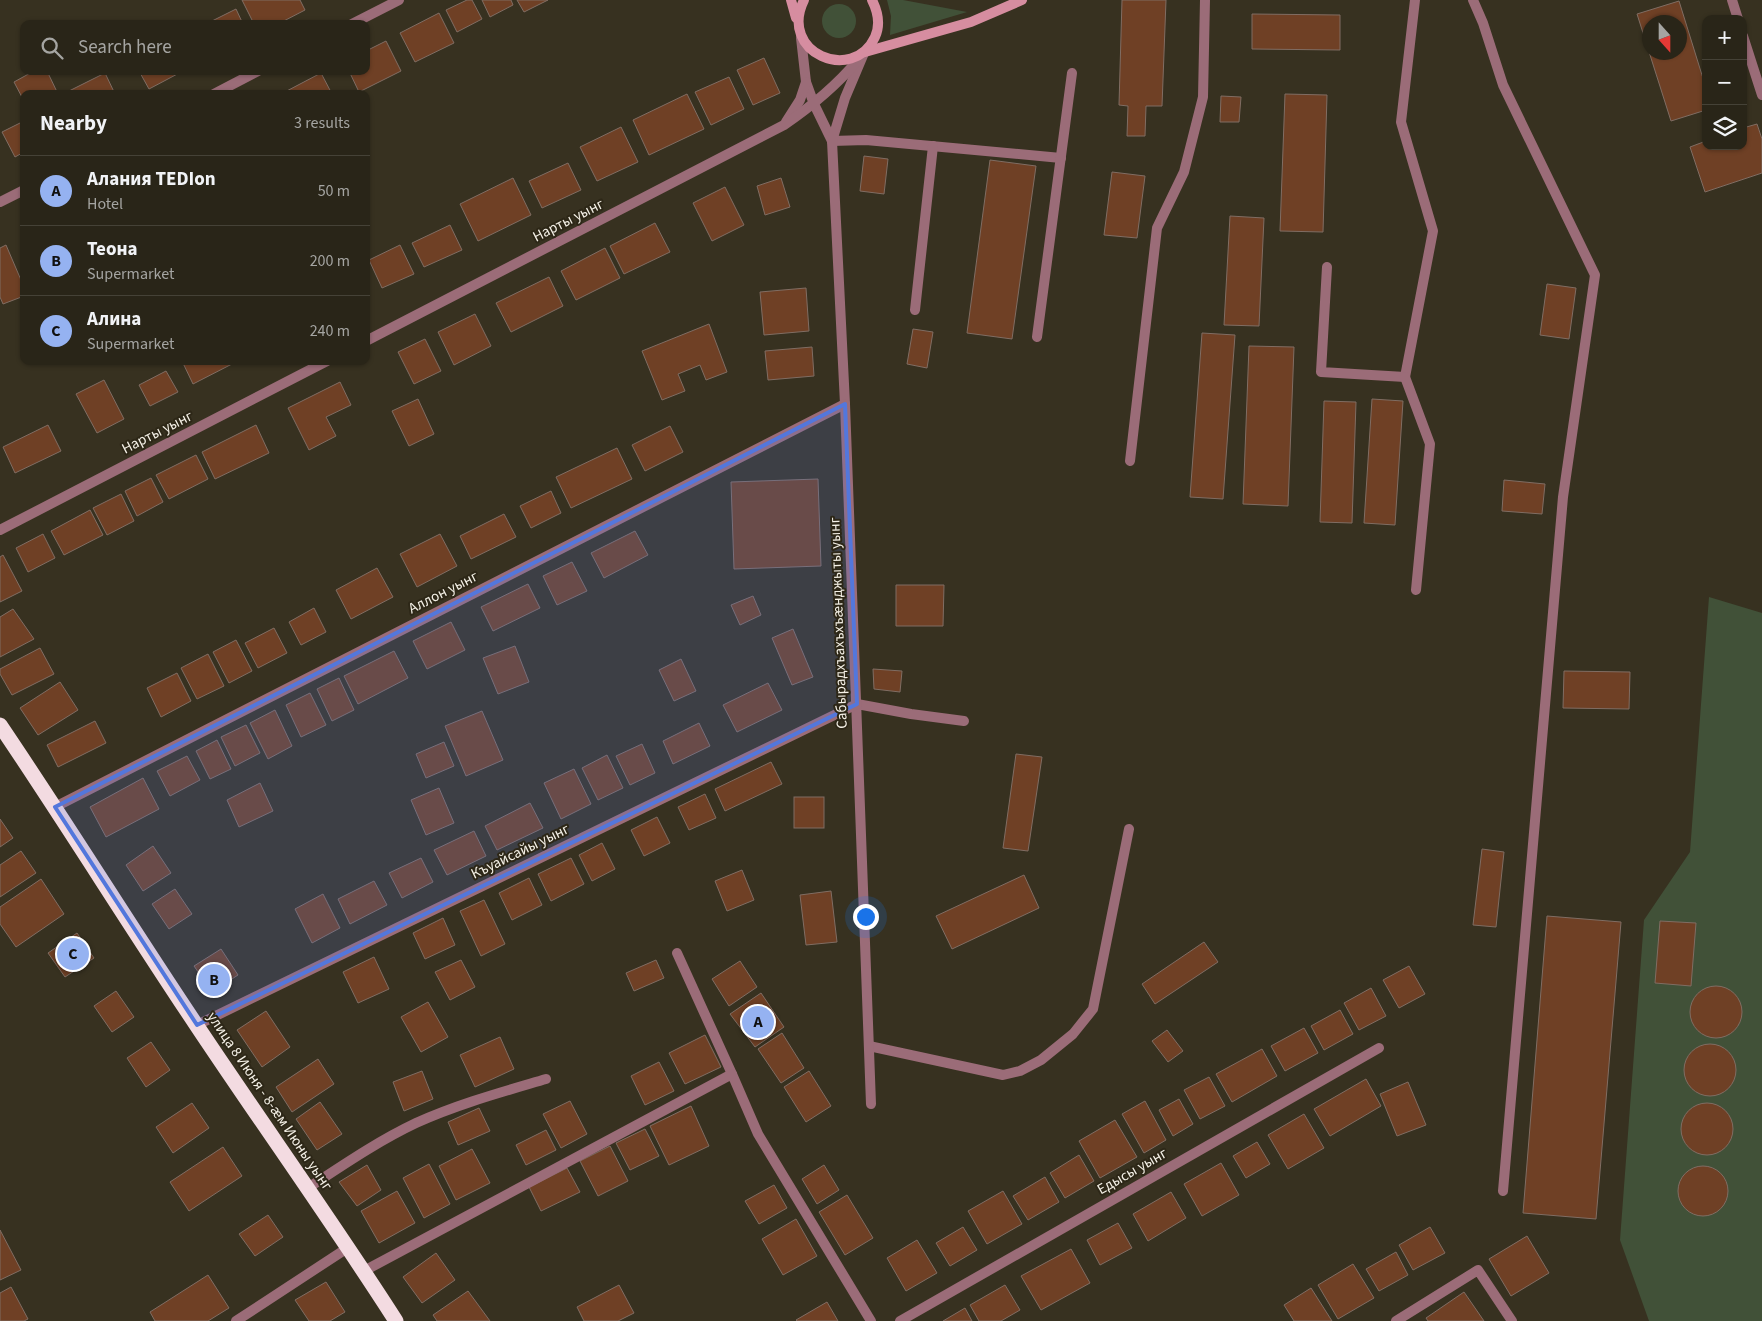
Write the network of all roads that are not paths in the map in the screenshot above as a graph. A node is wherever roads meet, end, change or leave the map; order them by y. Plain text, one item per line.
1 (399, 0) edge
2 (791, 0) edge
3 (804, 0) edge
4 (872, 0) edge
5 (1022, 0) edge
6 (1205, 0) edge
7 (1415, 0) edge
8 (1473, 0) edge
9 (1732, 0) edge
10 (1737, 15) edge
11 (360, 20) edge
12 (798, 24) junction
13 (801, 38) junction
14 (1747, 48) edge
15 (864, 53) junction
16 (1072, 73) dead end
17 (250, 75) edge
18 (806, 82) junction
19 (222, 90) edge
20 (1762, 95) edge
21 (814, 104) junction
22 (784, 125) junction
23 (832, 141) junction
24 (933, 146) junction
25 (1061, 158) junction
26 (20, 192) edge
27 (0, 202) edge
28 (1327, 267) dead end
29 (915, 310) dead end
30 (1037, 337) dead end
31 (370, 339) edge
32 (319, 365) edge
33 (1405, 377) junction
34 (845, 404) junction
35 (1130, 461) dead end
36 (0, 530) edge
37 (1416, 590) dead end
38 (857, 704) junction
39 (964, 721) dead end
40 (0, 725) edge
41 (55, 807) junction
42 (1129, 829) dead end
43 (677, 953) dead end
44 (197, 1026) junction
45 (869, 1046) junction
46 (1378, 1048) dead end
47 (732, 1074) junction
48 (546, 1079) dead end
49 (871, 1104) dead end
50 (308, 1188) junction
51 (1503, 1191) dead end
52 (348, 1247) junction
53 (364, 1271) junction
54 (236, 1321) edge
55 (396, 1321) edge
56 (871, 1321) edge
57 (900, 1321) edge
58 (1396, 1321) edge
59 (1512, 1321) edge

1 - 11 street
2 - 12 street
3 - 12 street
4 - 15 street
5 - 15 street
6 - 35 street
7 - 33 street
8 - 51 street
9 - 10 street
12 - 13 street
13 - 15 street
13 - 18 street
14 - 20 street
15 - 21 street, Нарты уынг
15 - 23 street
16 - 25 street
17 - 19 street
18 - 21 street
18 - 22 street
21 - 22 street, Нарты уынг
21 - 23 street
22 - 31 street, Нарты уынг
23 - 24 street
23 - 34 street, Сабырадхъахъхъæнджыты уынг
24 - 25 street
24 - 29 street
25 - 30 street
26 - 27 street
28 - 33 street
32 - 36 street, Нарты уынг
33 - 37 street
34 - 38 street, Сабырадхъахъхъæнджыты уынг
34 - 41 street, Аллон уынг
38 - 39 street
38 - 44 street, Къуайсайы уынг
38 - 45 street, Сабырадхъахъхъæнджыты уынг
40 - 41 highway, улица 8 Июня - 8-ӕм Июны уынг
41 - 44 highway, улица 8 Июня - 8-ӕм Июны уынг
42 - 45 street
43 - 47 street
44 - 50 highway, улица 8 Июня - 8-ӕм Июны уынг
45 - 49 street, Сабырадхъахъхъæнджыты уынг
46 - 57 street, Едысы уынг
47 - 53 street
47 - 56 street
48 - 50 street
50 - 52 highway, улица 8 Июня - 8-ӕм Июны уынг
52 - 53 highway, улица 8 Июня - 8-ӕм Июны уынг
52 - 54 street
53 - 55 highway, улица 8 Июня - 8-ӕм Июны уынг
58 - 59 street

